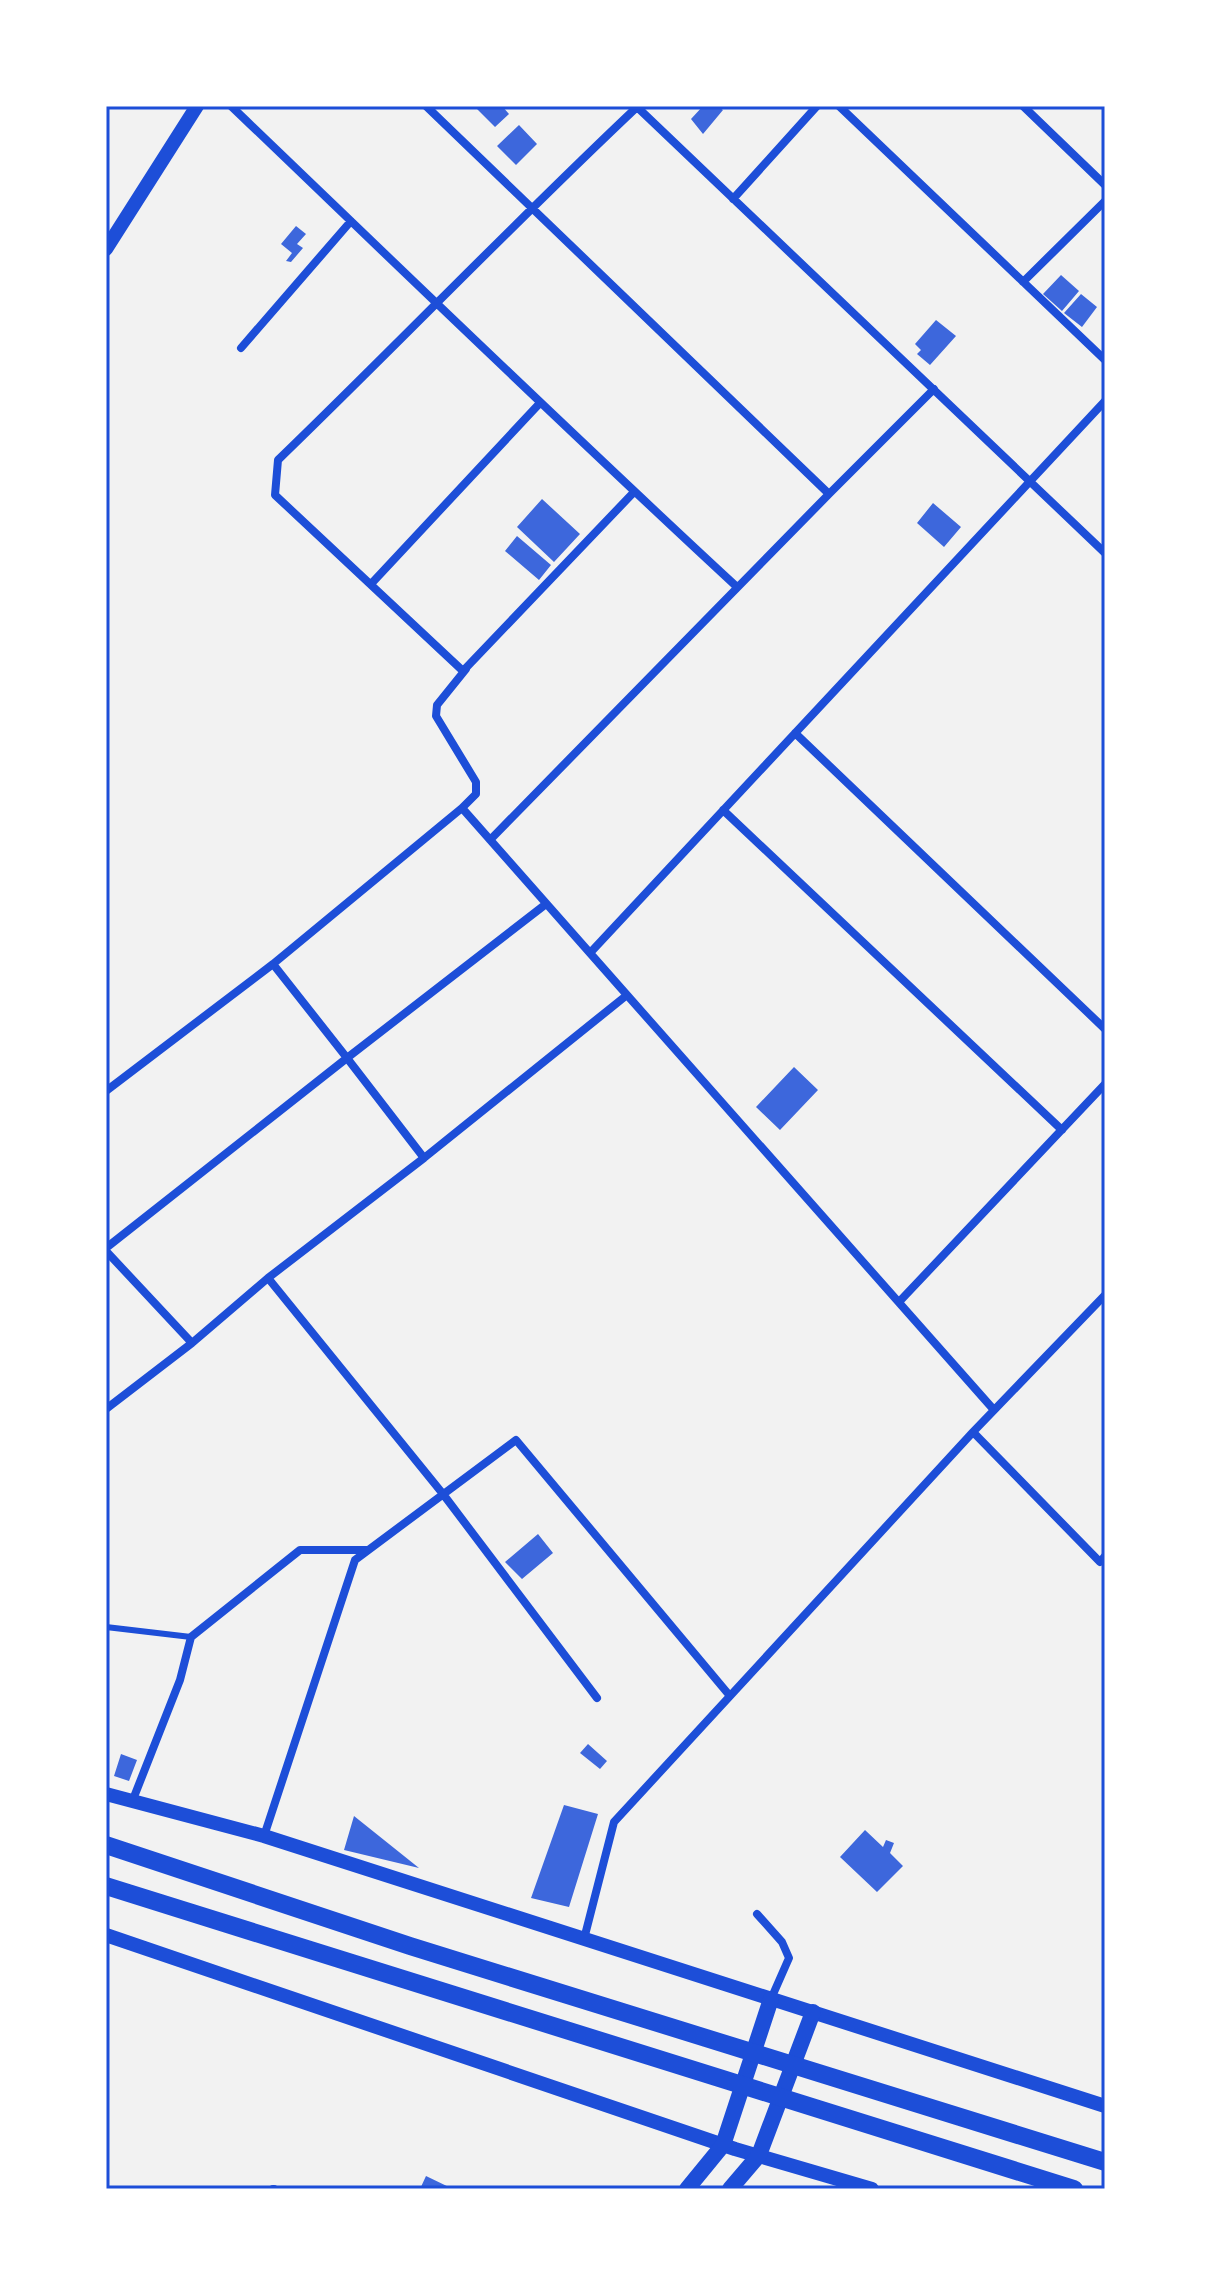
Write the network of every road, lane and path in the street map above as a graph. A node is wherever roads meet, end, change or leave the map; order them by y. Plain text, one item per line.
1 (197, 106) edge
2 (231, 106) edge
3 (426, 106) edge
4 (817, 106) edge
5 (839, 106) edge
6 (1023, 106) edge
7 (637, 107) edge
8 (1105, 185) edge
9 (733, 199) junction
10 (1105, 201) edge
11 (532, 207) junction
12 (351, 221) junction
13 (106, 249) edge
14 (1023, 282) junction
15 (440, 304) junction
16 (241, 348) dead end
17 (1105, 360) edge
18 (934, 389) junction
19 (1105, 401) edge
20 (539, 404) junction
21 (1030, 481) junction
22 (634, 492) junction
23 (829, 494) junction
24 (1105, 553) edge
25 (371, 584) junction
26 (737, 587) junction
27 (468, 666) junction
28 (795, 733) junction
29 (462, 808) junction
30 (723, 810) junction
31 (490, 840) junction
32 (546, 904) junction
33 (590, 953) junction
34 (273, 964) junction
35 (627, 995) junction
36 (1105, 1029) edge
37 (347, 1058) junction
38 (1105, 1084) edge
39 (106, 1091) edge
40 (1062, 1130) junction
41 (424, 1158) junction
42 (106, 1250) edge
43 (268, 1278) junction
44 (1105, 1295) edge
45 (899, 1302) junction
46 (192, 1343) junction
47 (106, 1409) edge
48 (994, 1410) junction
49 (973, 1432) junction
50 (443, 1494) junction
51 (368, 1550) junction
52 (1103, 1562) edge
53 (106, 1627) edge
54 (191, 1637) junction
55 (730, 1696) junction
56 (597, 1698) dead end
57 (106, 1794) edge
58 (132, 1802) junction
59 (264, 1836) junction
60 (106, 1845) edge
61 (106, 1886) edge
62 (757, 1914) dead end
63 (106, 1935) edge
64 (584, 1939) junction
65 (771, 1999) junction
66 (813, 2012) junction
67 (1105, 2106) edge
68 (723, 2145) junction
69 (759, 2155) junction
70 (1105, 2162) edge
71 (687, 2189) edge
72 (730, 2189) edge
73 (872, 2189) edge
74 (1074, 2189) edge

1 - 13 street
2 - 12 street
3 - 11 street
4 - 9 street
5 - 14 street
6 - 8 street
7 - 9 street
7 - 11 street
9 - 18 street
10 - 14 street
11 - 15 street
11 - 23 street
12 - 15 street
12 - 16 street
14 - 17 street
15 - 20 street
15 - 25 street
18 - 21 street
18 - 23 street
19 - 21 street
20 - 22 street
20 - 25 street
21 - 24 street
21 - 28 street
22 - 26 street
22 - 27 street
23 - 26 street
25 - 27 street
26 - 31 street
27 - 29 street
28 - 30 street
28 - 36 street
29 - 31 street
29 - 34 street
30 - 33 street
30 - 40 street
31 - 32 street
32 - 33 street
32 - 37 street
33 - 35 street
34 - 37 street
34 - 39 street
35 - 41 street
35 - 45 street
37 - 41 street
37 - 42 street
38 - 40 street
40 - 45 street
41 - 43 street
42 - 46 street
43 - 46 street
43 - 50 street
44 - 48 street
45 - 48 street
46 - 47 street
48 - 49 street
49 - 52 street
49 - 55 street
50 - 51 street
50 - 55 street
50 - 56 street
51 - 54 street
51 - 59 street
53 - 54 lane
54 - 58 street
55 - 64 street
57 - 58 street
58 - 59 street
59 - 64 street
60 - 70 highway
61 - 74 highway
62 - 65 street
63 - 68 street
64 - 65 street
65 - 66 street
65 - 68 main road
66 - 67 street
66 - 69 main road
68 - 69 street
68 - 71 main road
69 - 72 main road
69 - 73 street

